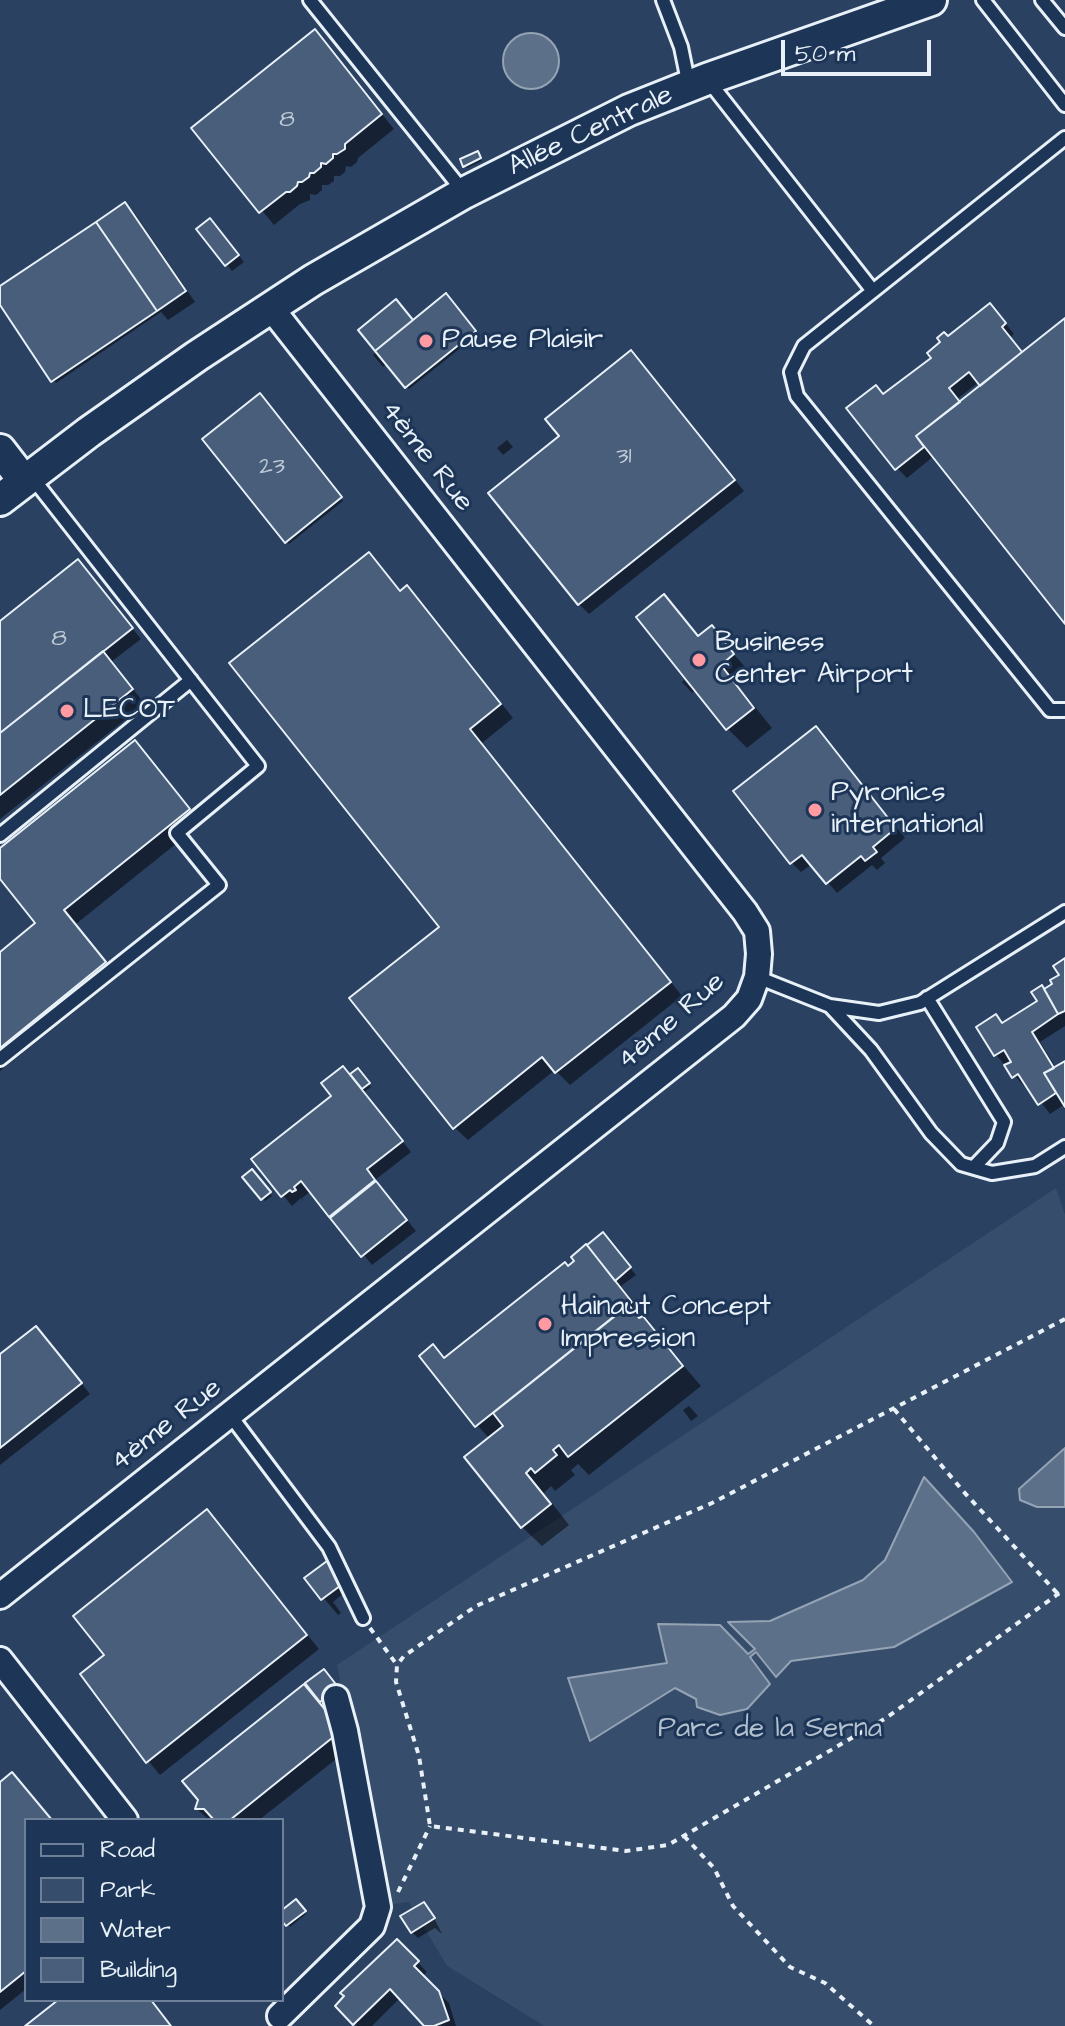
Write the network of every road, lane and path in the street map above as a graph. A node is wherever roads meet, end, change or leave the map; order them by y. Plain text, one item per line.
1 (310, 0) edge
2 (663, 0) edge
3 (931, 0) edge
4 (983, 0) edge
5 (1042, 0) edge
6 (1065, 28) edge
7 (698, 82) junction
8 (1065, 105) edge
9 (1065, 138) edge
10 (464, 193) junction
11 (873, 291) junction
12 (271, 308) junction
13 (0, 450) edge
14 (27, 478) junction
15 (0, 500) edge
16 (191, 680) junction
17 (1065, 710) edge
18 (0, 835) edge
19 (1065, 912) edge
20 (757, 977) junction
21 (927, 998) junction
22 (830, 1006) junction
23 (0, 1059) edge
24 (1065, 1147) edge
25 (974, 1167) junction
26 (1065, 1319) edge
27 (894, 1409) junction
28 (230, 1415) junction
29 (1065, 1592) edge
30 (1058, 1594) junction
31 (0, 1596) edge
32 (363, 1618) joint
33 (0, 1660) edge
34 (397, 1665) junction
35 (336, 1698) dead end
36 (123, 1818) edge
37 (430, 1826) junction
38 (683, 1835) junction
39 (376, 1917) junction
40 (279, 2014) edge
41 (874, 2026) edge

1 - 10 lane
2 - 7 lane
3 - 7 street, Allée Centrale
4 - 8 lane
5 - 6 lane
7 - 10 street, Allée Centrale
7 - 11 lane
9 - 11 lane
10 - 12 street, Allée Centrale
11 - 17 lane
12 - 14 street, Allée Centrale
12 - 20 street, 4ème Rue
13 - 14 street
14 - 15 street
14 - 16 lane
16 - 18 lane
16 - 23 lane
19 - 21 lane
20 - 22 lane
20 - 28 street, 4ème Rue
21 - 22 lane
21 - 25 lane
22 - 25 lane
24 - 25 lane
26 - 27 path
27 - 30 path
27 - 34 path
28 - 31 street, 4ème Rue
28 - 32 lane
29 - 30 path
30 - 38 path
32 - 34 path
33 - 36 street
34 - 37 path
35 - 39 street
37 - 38 path
37 - 39 path
38 - 41 path
39 - 40 street

